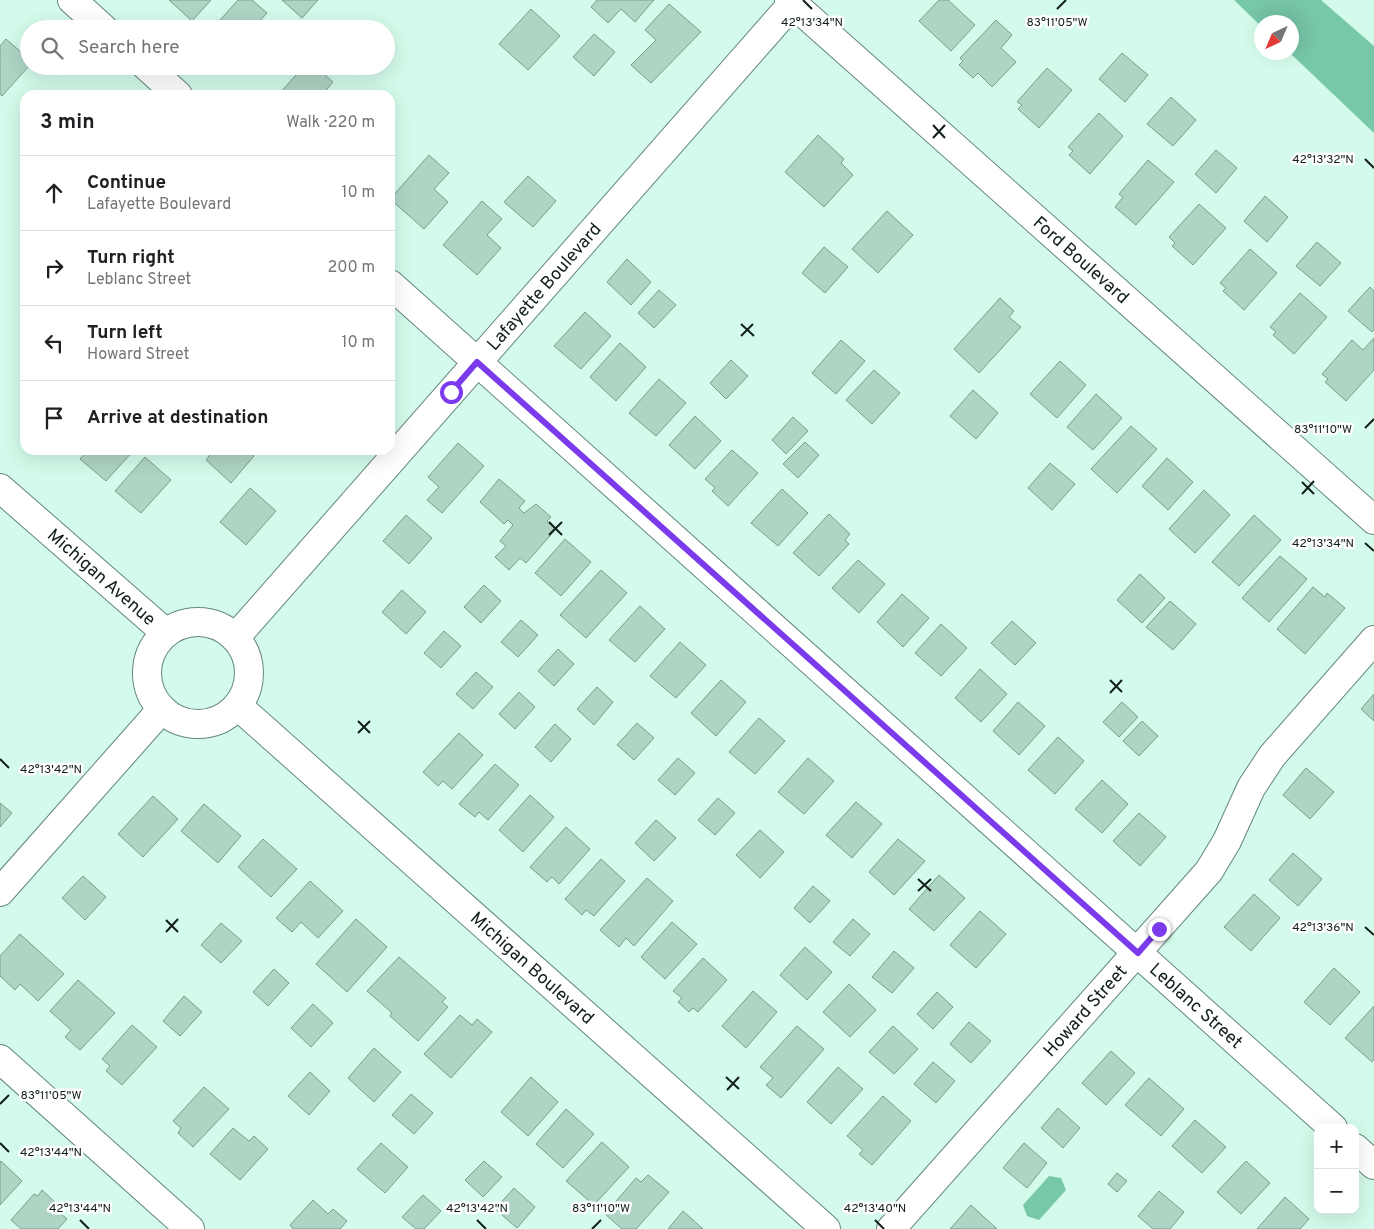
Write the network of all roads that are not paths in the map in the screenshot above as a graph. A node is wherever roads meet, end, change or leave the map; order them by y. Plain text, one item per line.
1 (72, 0) edge
2 (791, 2) edge
3 (94, 20) edge
4 (156, 75) edge
5 (172, 90) edge
6 (395, 288) edge
7 (477, 362) junction
8 (0, 488) edge
9 (1374, 520) edge
10 (166, 633) junction
11 (235, 638) junction
12 (1374, 640) edge
13 (238, 706) junction
14 (162, 709) junction
15 (0, 892) edge
16 (1138, 953) junction
17 (0, 1059) edge
18 (1329, 1124) edge
19 (1359, 1151) edge
20 (1374, 1164) edge
21 (190, 1229) edge
22 (826, 1229) edge
23 (891, 1229) edge

1 - 3 street
2 - 7 street, Lafayette Boulevard
2 - 9 street, Ford Boulevard
4 - 5 street
6 - 7 street, Leblanc Street
7 - 11 street, Lafayette Boulevard
7 - 16 street, Leblanc Street
8 - 10 street, Michigan Avenue
10 - 11 street
10 - 14 street
11 - 13 street
12 - 16 street, Howard Street
13 - 14 street
13 - 22 street, Michigan Boulevard
14 - 15 street
16 - 18 street, Leblanc Street
16 - 23 street, Howard Street
17 - 21 street
19 - 20 street

